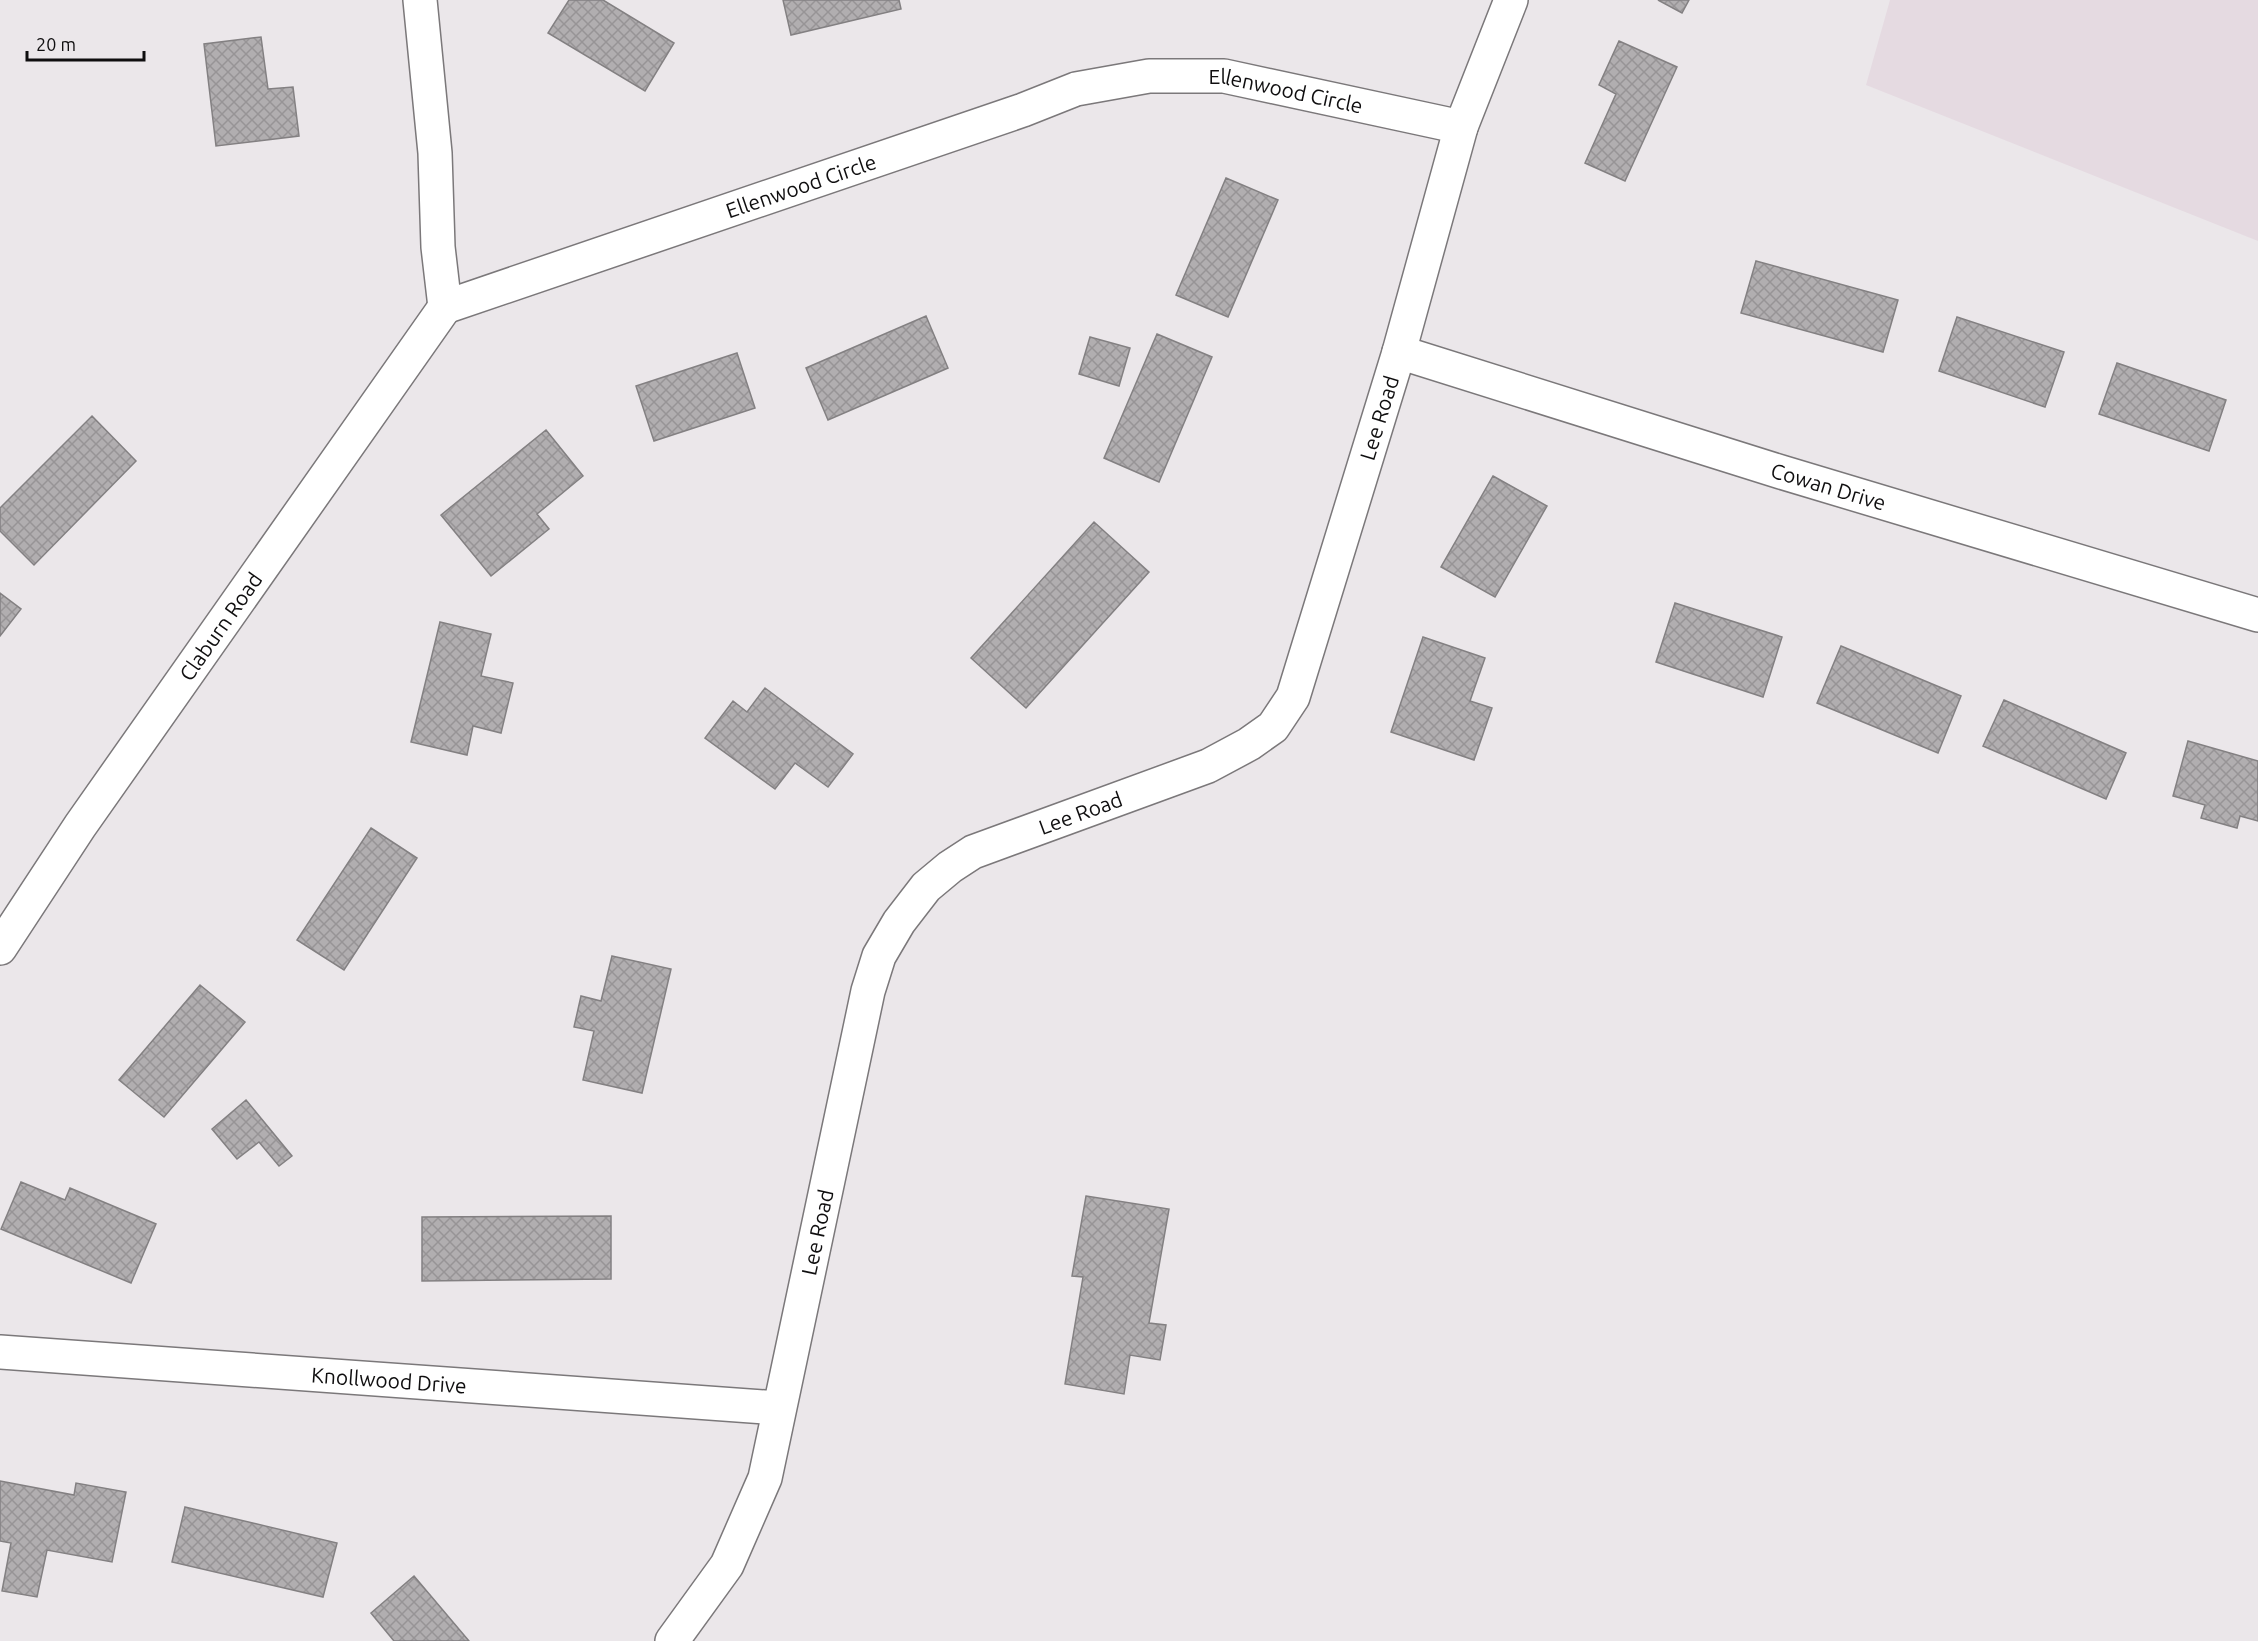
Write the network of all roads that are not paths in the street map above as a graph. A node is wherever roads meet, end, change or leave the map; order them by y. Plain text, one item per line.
1 (420, 0) edge
2 (1511, 0) edge
3 (1461, 127) junction
4 (445, 307) junction
5 (1400, 352) junction
6 (2258, 615) edge
7 (0, 948) edge
8 (0, 1352) edge
9 (779, 1408) junction
10 (672, 1641) edge

1 - 4 street
2 - 3 street, Lee Road
3 - 4 street, Ellenwood Circle
3 - 5 street, Lee Road
4 - 7 street, Claburn Road
5 - 6 street, Cowan Drive
5 - 9 street, Lee Road
8 - 9 street, Knollwood Drive
9 - 10 street, Lee Road

